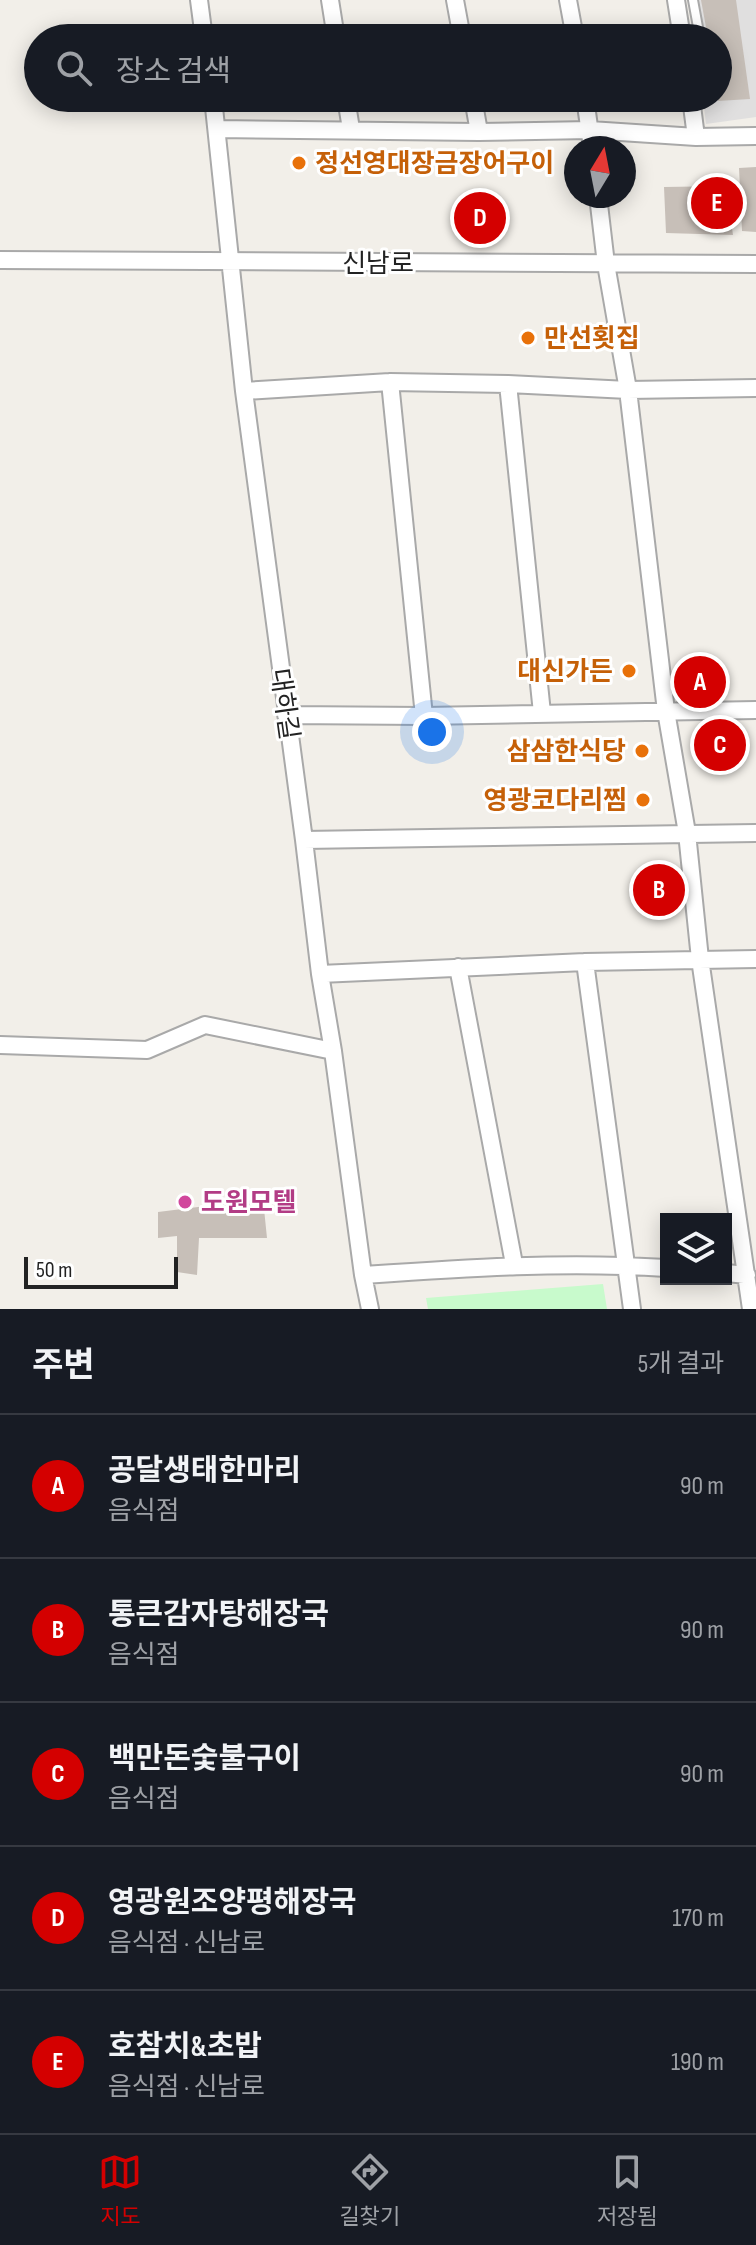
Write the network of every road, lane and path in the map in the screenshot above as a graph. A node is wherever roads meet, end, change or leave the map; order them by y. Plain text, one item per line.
1 (199, 0) edge
2 (330, 0) edge
3 (455, 0) edge
4 (568, 0) edge
5 (676, 0) edge
6 (693, 0) edge
7 (202, 24) edge
8 (334, 24) edge
9 (459, 24) edge
10 (572, 24) edge
11 (680, 24) edge
12 (697, 24) edge
13 (215, 112) edge
14 (348, 112) edge
15 (475, 112) edge
16 (587, 112) edge
17 (693, 112) edge
18 (217, 129) junction
19 (351, 129) junction
20 (590, 130) junction
21 (479, 132) junction
22 (591, 136) edge
23 (756, 136) edge
24 (696, 137) junction
25 (599, 208) edge
26 (0, 260) edge
27 (229, 262) junction
28 (606, 264) junction
29 (756, 264) edge
30 (390, 382) junction
31 (508, 384) junction
32 (756, 388) edge
33 (628, 390) junction
34 (244, 391) junction
35 (756, 710) edge
36 (666, 711) junction
37 (542, 713) junction
38 (286, 715) junction
39 (424, 716) junction
40 (687, 833) junction
41 (756, 833) edge
42 (304, 840) junction
43 (700, 959) junction
44 (756, 959) edge
45 (585, 962) junction
46 (458, 967) junction
47 (320, 974) junction
48 (0, 1045) edge
49 (333, 1051) junction
50 (514, 1264) junction
51 (625, 1265) junction
52 (660, 1268) edge
53 (732, 1274) edge
54 (363, 1275) junction
55 (747, 1275) junction
56 (370, 1309) edge
57 (632, 1309) edge
58 (751, 1309) edge

1 - 7 street
2 - 8 street
3 - 9 street
4 - 10 street
5 - 11 street
6 - 12 lane
13 - 18 street, 대하길
14 - 19 street
15 - 21 street
16 - 20 street
17 - 24 street
18 - 19 street
18 - 27 street, 대하길
19 - 21 street
20 - 21 street
20 - 22 street
20 - 24 street
23 - 24 street
25 - 28 street
26 - 27 street, 신남로
27 - 28 street, 신남로
27 - 34 street, 대하길
28 - 29 street, 신남로
28 - 33 street
30 - 31 street
30 - 34 street
30 - 39 street
31 - 33 street
31 - 37 street
32 - 33 street
33 - 36 street
34 - 38 street, 대하길
35 - 36 street
36 - 37 street
36 - 40 street
37 - 39 street
38 - 39 street
38 - 42 street, 대하길
40 - 41 street
40 - 42 street
40 - 43 street
42 - 47 street, 대하길
43 - 44 street
43 - 45 street
43 - 55 street
45 - 46 street
45 - 51 street
46 - 47 street
46 - 50 street
47 - 49 street, 대하길
48 - 49 street
49 - 54 street, 대하길
50 - 51 street
50 - 54 street
51 - 52 street
51 - 57 street
53 - 55 street
54 - 56 street, 대하길
55 - 58 street

